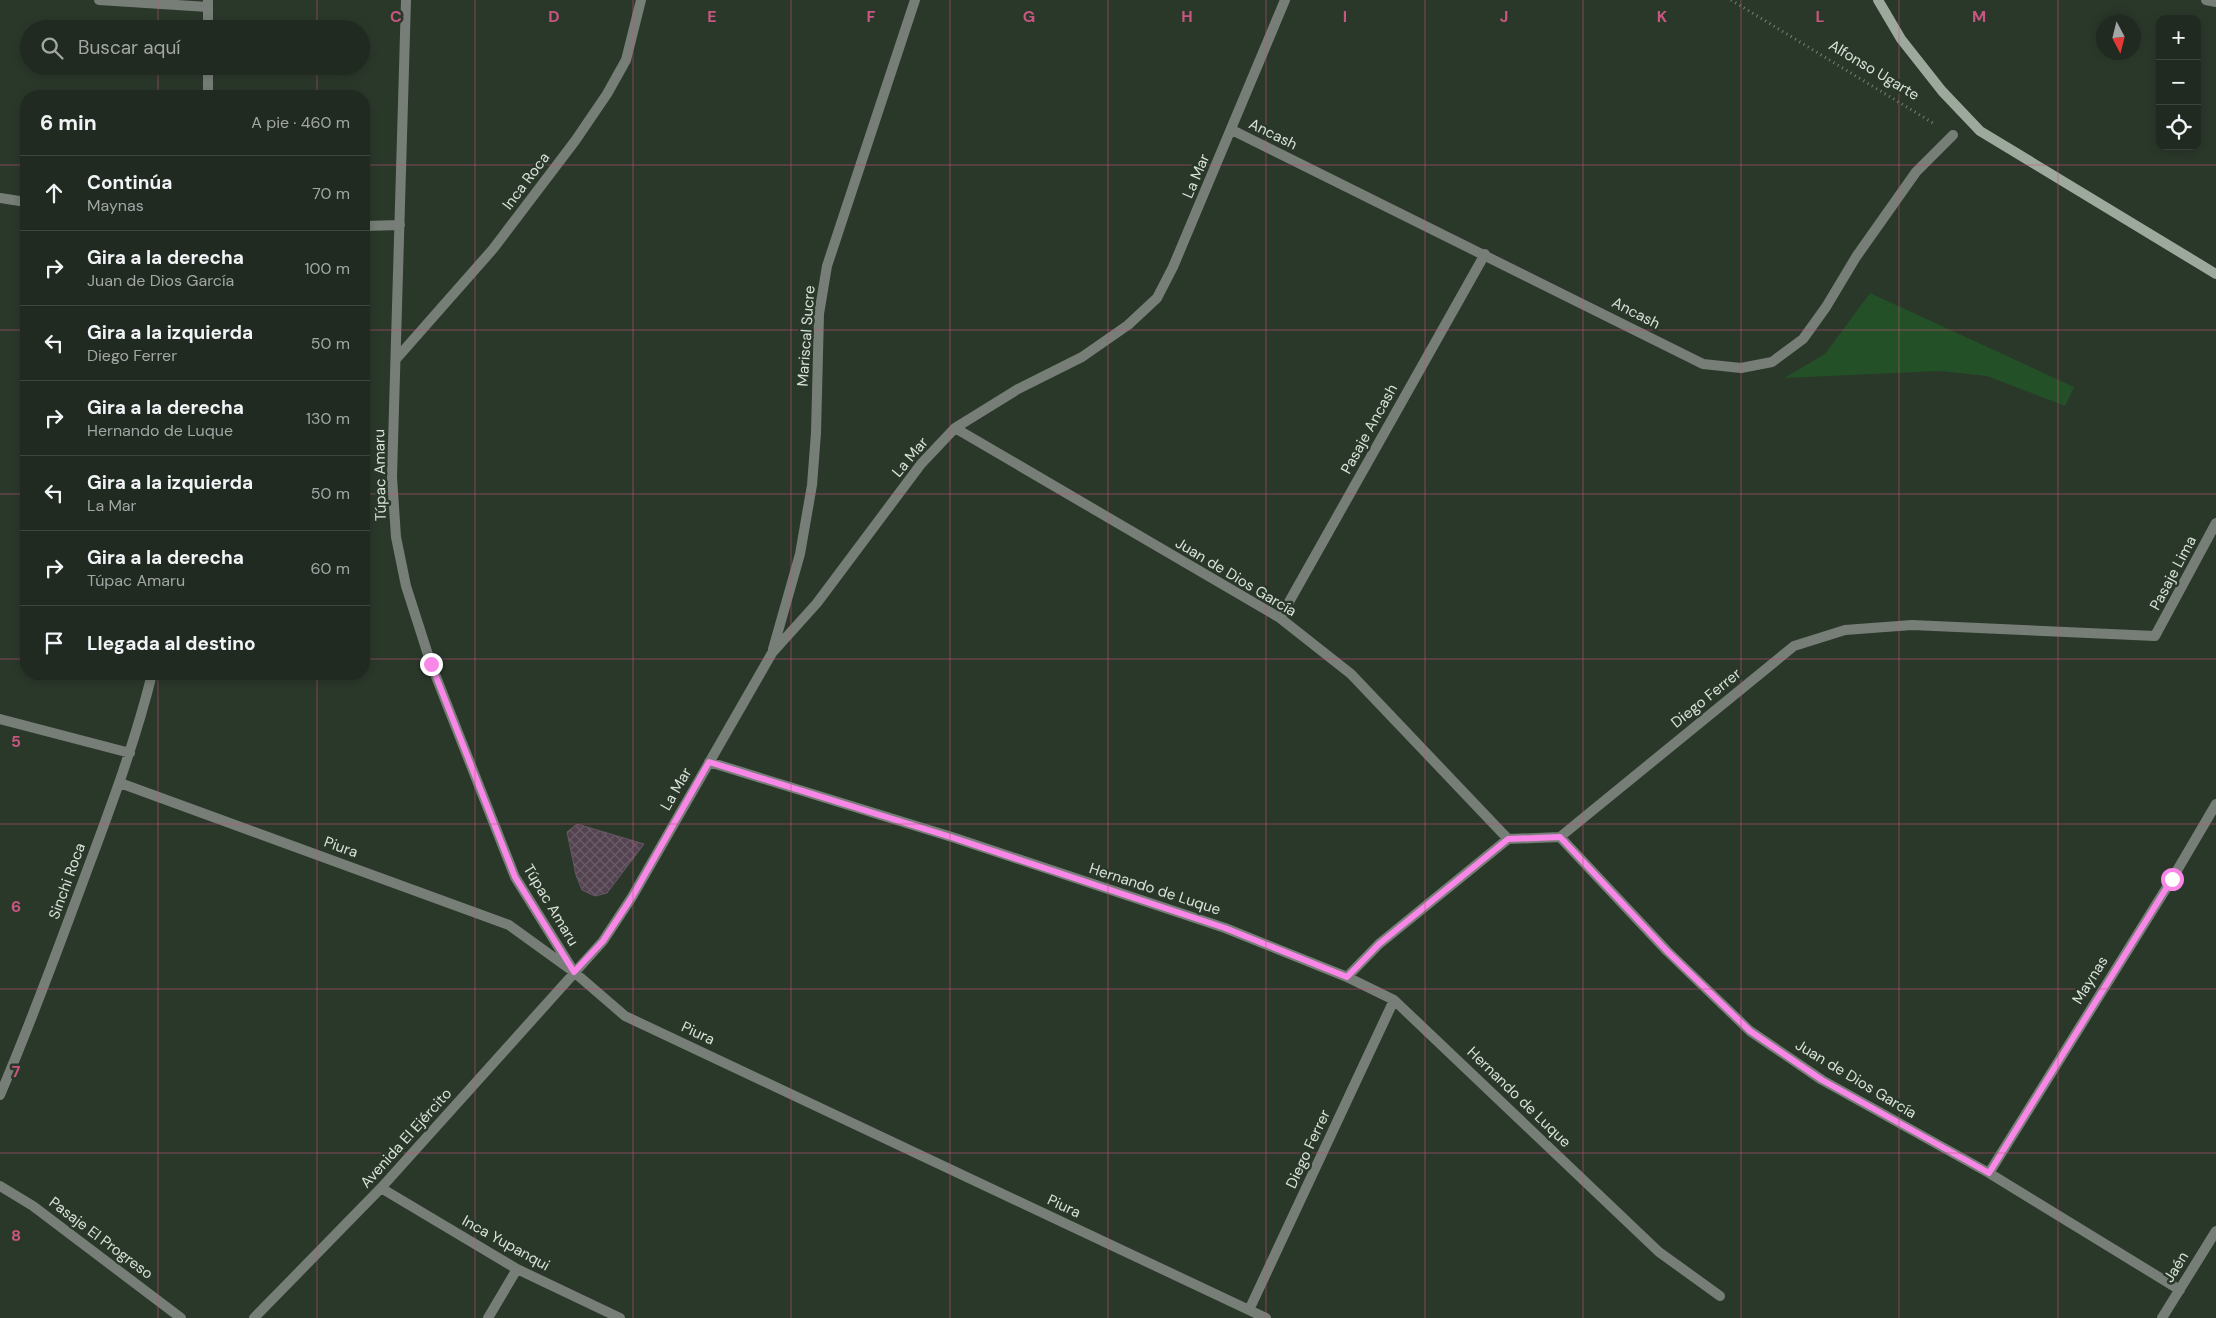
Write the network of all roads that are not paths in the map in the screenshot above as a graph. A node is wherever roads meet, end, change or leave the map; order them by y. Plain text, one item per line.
1 (99, 0) edge
2 (406, 0) edge
3 (641, 0) edge
4 (915, 0) edge
5 (1285, 0) edge
6 (1878, 0) edge
7 (2206, 0) edge
8 (2216, 2) edge
9 (208, 4) edge
10 (208, 20) edge
11 (208, 75) edge
12 (208, 90) edge
13 (1232, 130) junction
14 (1953, 135) road end
15 (0, 198) edge
16 (20, 201) edge
17 (400, 225) junction
18 (370, 226) edge
19 (1485, 254) junction
20 (2216, 274) edge
21 (397, 358) junction
22 (955, 428) junction
23 (2216, 523) edge
24 (1280, 618) junction
25 (2156, 636) joint
26 (772, 653) junction
27 (150, 680) edge
28 (0, 719) edge
29 (130, 752) junction
30 (709, 762) junction
31 (120, 783) junction
32 (2216, 804) edge
33 (1560, 837) junction
34 (1508, 839) junction
35 (574, 972) junction
36 (1347, 977) junction
37 (1394, 1000) junction
38 (0, 1095) edge
39 (1989, 1173) junction
40 (0, 1186) edge
41 (381, 1188) junction
42 (2216, 1231) edge
43 (517, 1269) junction
44 (2180, 1290) junction
45 (1720, 1296) dead end
46 (1249, 1310) junction
47 (181, 1318) edge
48 (254, 1318) edge
49 (488, 1318) edge
50 (620, 1318) edge
51 (1266, 1318) edge
52 (2162, 1318) edge

1 - 9 street
2 - 17 street, Túpac Amaru
3 - 21 street, Inca Roca
4 - 26 street, Mariscal Sucre
5 - 13 street, La Mar
6 - 20 main road, Alfonso Ugarte
7 - 8 street
9 - 10 street
11 - 12 street
13 - 19 street, Ancash
13 - 22 street, La Mar
14 - 19 street, Ancash
15 - 16 street
17 - 18 street
17 - 21 street, Túpac Amaru
19 - 24 street, Pasaje Ancash
21 - 35 street, Túpac Amaru
22 - 24 street, Juan de Dios García
22 - 26 street, La Mar
23 - 25 street, Pasaje Lima
24 - 34 street, Juan de Dios García
25 - 33 street, Diego Ferrer
26 - 30 street, La Mar
27 - 29 street, Sinchi Roca
28 - 29 street
29 - 31 street, Sinchi Roca
30 - 35 street, La Mar
30 - 36 street, Hernando de Luque
31 - 35 street, Piura
31 - 38 street, Sinchi Roca
32 - 39 street, Maynas
33 - 34 street
33 - 39 street, Juan de Dios García
34 - 36 street
35 - 41 street, Avenida El Ejército
35 - 46 street, Piura
36 - 37 street, Hernando de Luque
37 - 45 street, Hernando de Luque
37 - 46 street, Diego Ferrer
39 - 44 street, Juan de Dios García
40 - 47 street, Pasaje El Progreso
41 - 43 street, Inca Yupanqui
41 - 48 street, Avenida El Ejército
42 - 44 street, Jaén
43 - 49 street
43 - 50 street, Inca Yupanqui
44 - 52 street, Jaén
46 - 51 street, Piura

